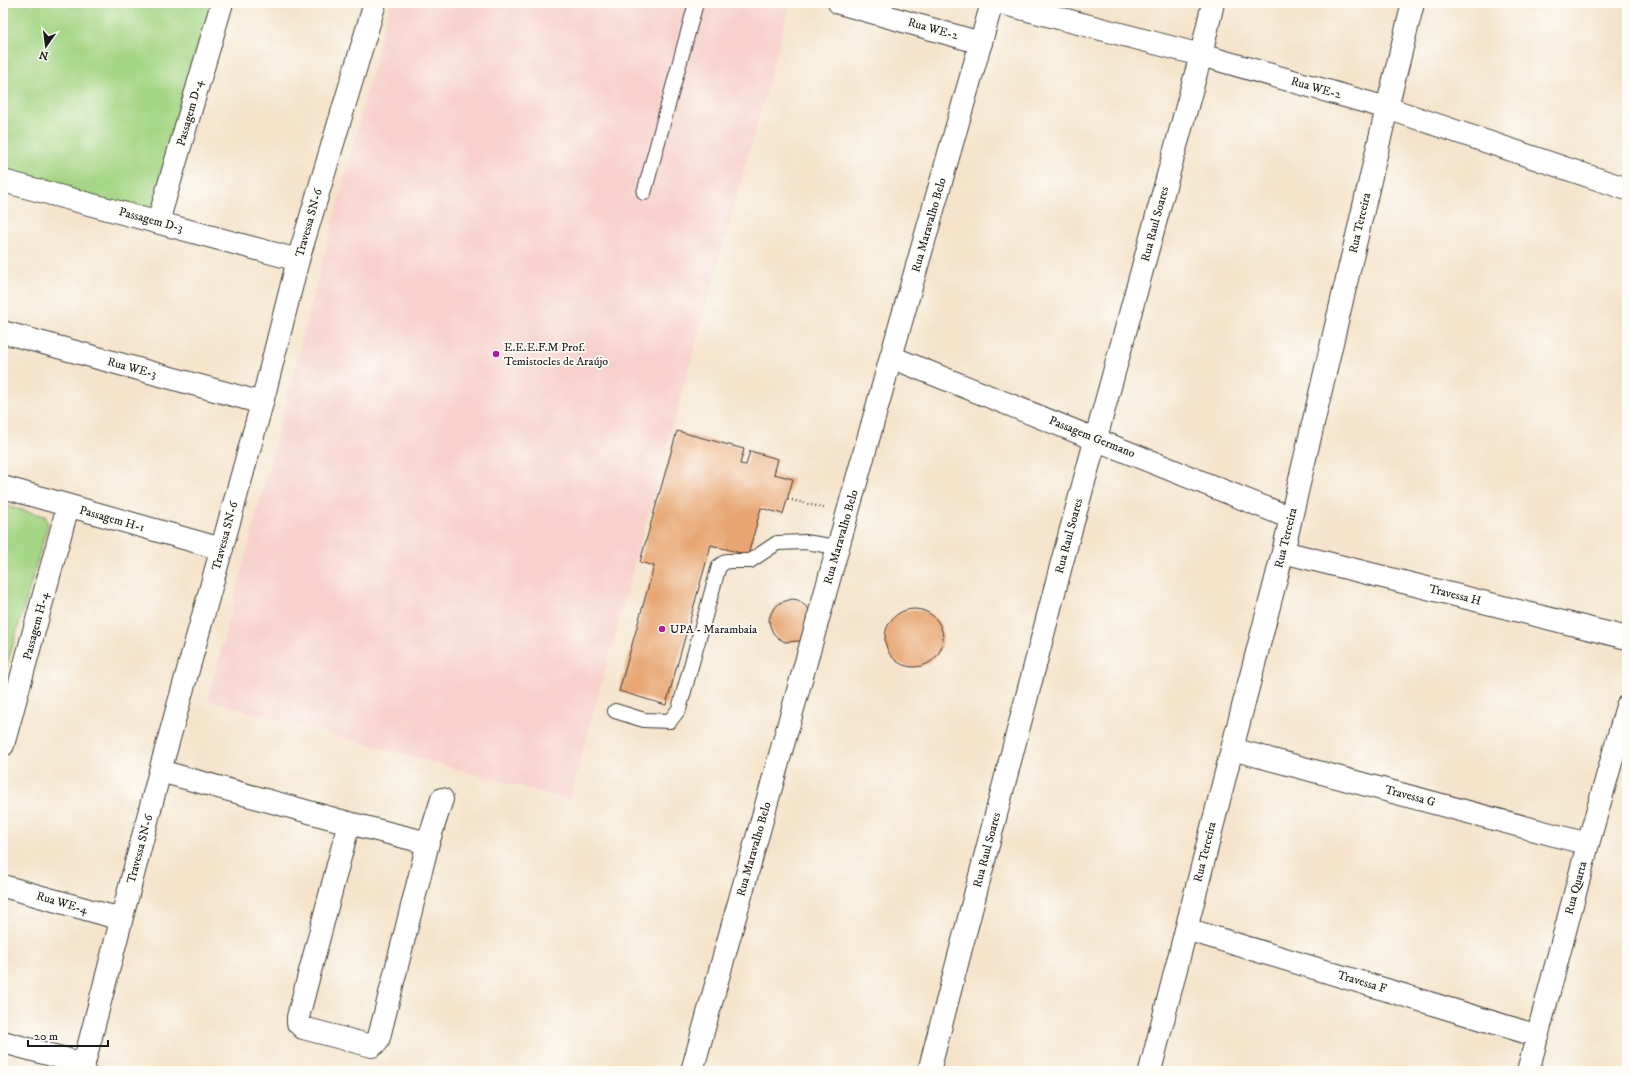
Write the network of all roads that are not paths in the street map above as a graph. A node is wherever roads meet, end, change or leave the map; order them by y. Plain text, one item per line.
1 (222, 3) edge
2 (375, 3) edge
3 (696, 3) edge
4 (839, 3) edge
5 (992, 3) edge
6 (1001, 3) edge
7 (1213, 3) edge
8 (1413, 3) edge
9 (981, 43) junction
10 (1201, 55) junction
11 (1387, 108) junction
12 (3, 181) edge
13 (1627, 190) edge
14 (644, 193) dead end
15 (158, 222) junction
16 (298, 260) junction
17 (3, 332) edge
18 (892, 357) junction
19 (262, 403) junction
20 (1096, 439) junction
21 (3, 487) edge
22 (68, 506) junction
23 (1291, 518) junction
24 (838, 547) junction
25 (222, 549) junction
26 (1283, 552) junction
27 (1627, 638) edge
28 (1627, 706) edge
29 (615, 711) dead end
30 (4, 740) edge
31 (1232, 749) junction
32 (160, 771) junction
33 (442, 799) dead end
34 (349, 823) junction
35 (428, 843) junction
36 (1588, 844) junction
37 (3, 886) edge
38 (121, 919) junction
39 (1186, 929) junction
40 (1538, 1036) junction
41 (3, 1042) edge
42 (83, 1067) edge
43 (692, 1071) edge
44 (929, 1071) edge
45 (1150, 1071) edge
46 (1528, 1071) edge

1 - 15 street, Passagem D-4
2 - 16 street, Travessa SN-6
3 - 14 lane
4 - 9 street, Rua WE-2
5 - 9 street, Rua Maravalho Belo
6 - 10 street, Rua WE-2
7 - 10 street, Rua Raul Soares
8 - 11 street, Rua Terceira
9 - 18 street, Rua Maravalho Belo
10 - 11 street, Rua WE-2
10 - 20 street, Rua Raul Soares
11 - 13 street, Rua WE-2
11 - 23 street, Rua Terceira
12 - 15 street, Passagem D-3
15 - 16 street, Passagem D-3
16 - 19 street, Travessa SN-6
17 - 19 street, Rua WE-3
18 - 20 street, Passagem Germano
18 - 24 street, Rua Maravalho Belo
19 - 25 street, Travessa SN-6
20 - 23 street, Passagem Germano
20 - 44 street, Rua Raul Soares
21 - 22 street, Passagem H-1
22 - 25 street, Passagem H-1
22 - 30 street, Passagem H-4
23 - 26 street, Rua Terceira
24 - 29 lane
24 - 43 street, Rua Maravalho Belo
25 - 32 street, Travessa SN-6
26 - 27 street, Travessa H
26 - 31 street, Rua Terceira
28 - 36 street, Rua Quarta
31 - 36 street, Travessa G
31 - 39 street, Rua Terceira
32 - 34 street
32 - 38 street, Travessa SN-6
33 - 35 street
34 - 35 street
34 - 35 street
36 - 40 street, Rua Quarta
37 - 38 street, Rua WE-4
38 - 42 street, Travessa SN-6
39 - 40 street, Travessa F
39 - 45 street, Rua Terceira
40 - 46 street, Rua Quarta
41 - 42 street

